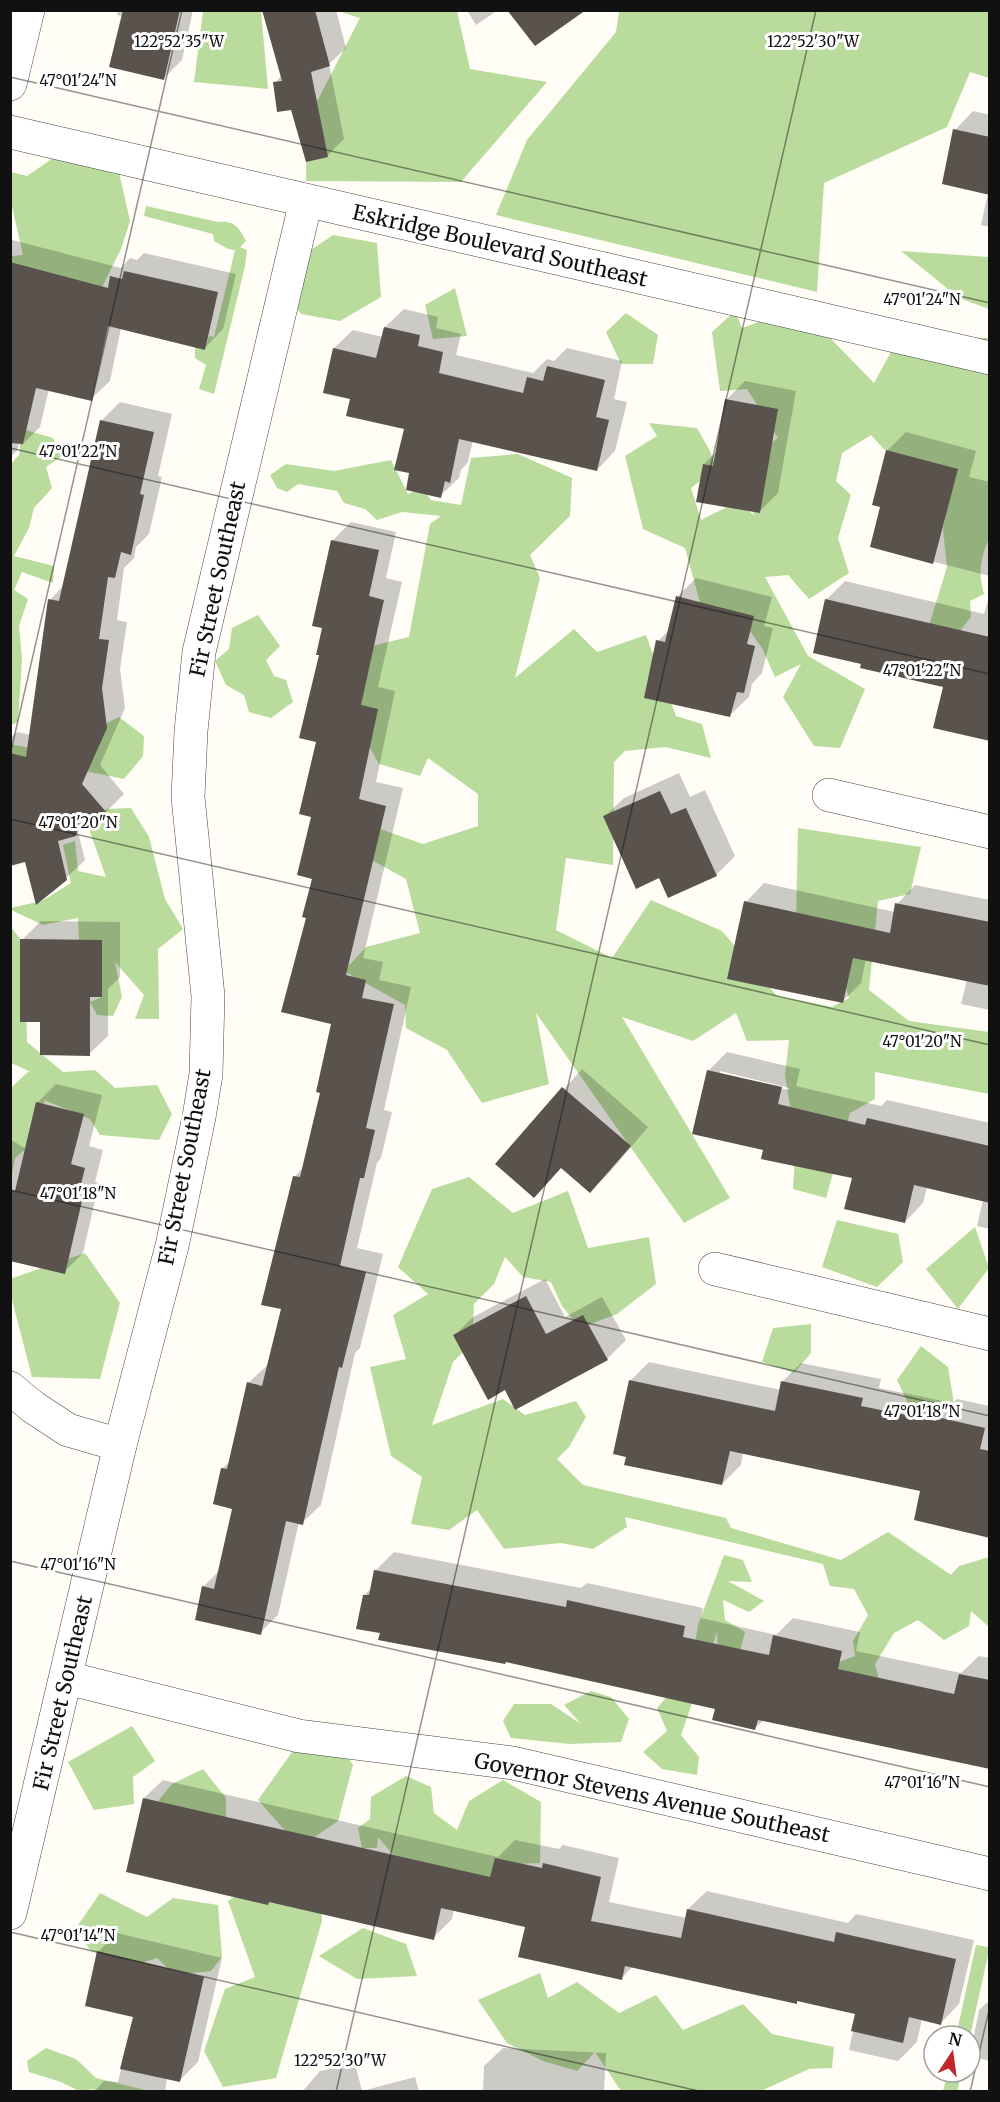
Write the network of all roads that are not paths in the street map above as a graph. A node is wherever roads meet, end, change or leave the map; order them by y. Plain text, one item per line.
1 (28, 10) edge
2 (10, 84) edge
3 (10, 132) edge
4 (306, 201) junction
5 (990, 358) edge
6 (829, 795) dead end
7 (990, 832) edge
8 (715, 1269) dead end
9 (990, 1334) edge
10 (10, 1388) edge
11 (120, 1445) junction
12 (67, 1678) junction
13 (990, 1874) edge
14 (10, 1913) edge

1 - 2 street
3 - 4 street, Eskridge Boulevard Southeast
4 - 5 street, Eskridge Boulevard Southeast
4 - 11 street, Fir Street Southeast
6 - 7 street
8 - 9 street
10 - 11 street
11 - 12 street, Fir Street Southeast
12 - 13 street, Governor Stevens Avenue Southeast
12 - 14 street, Fir Street Southeast

